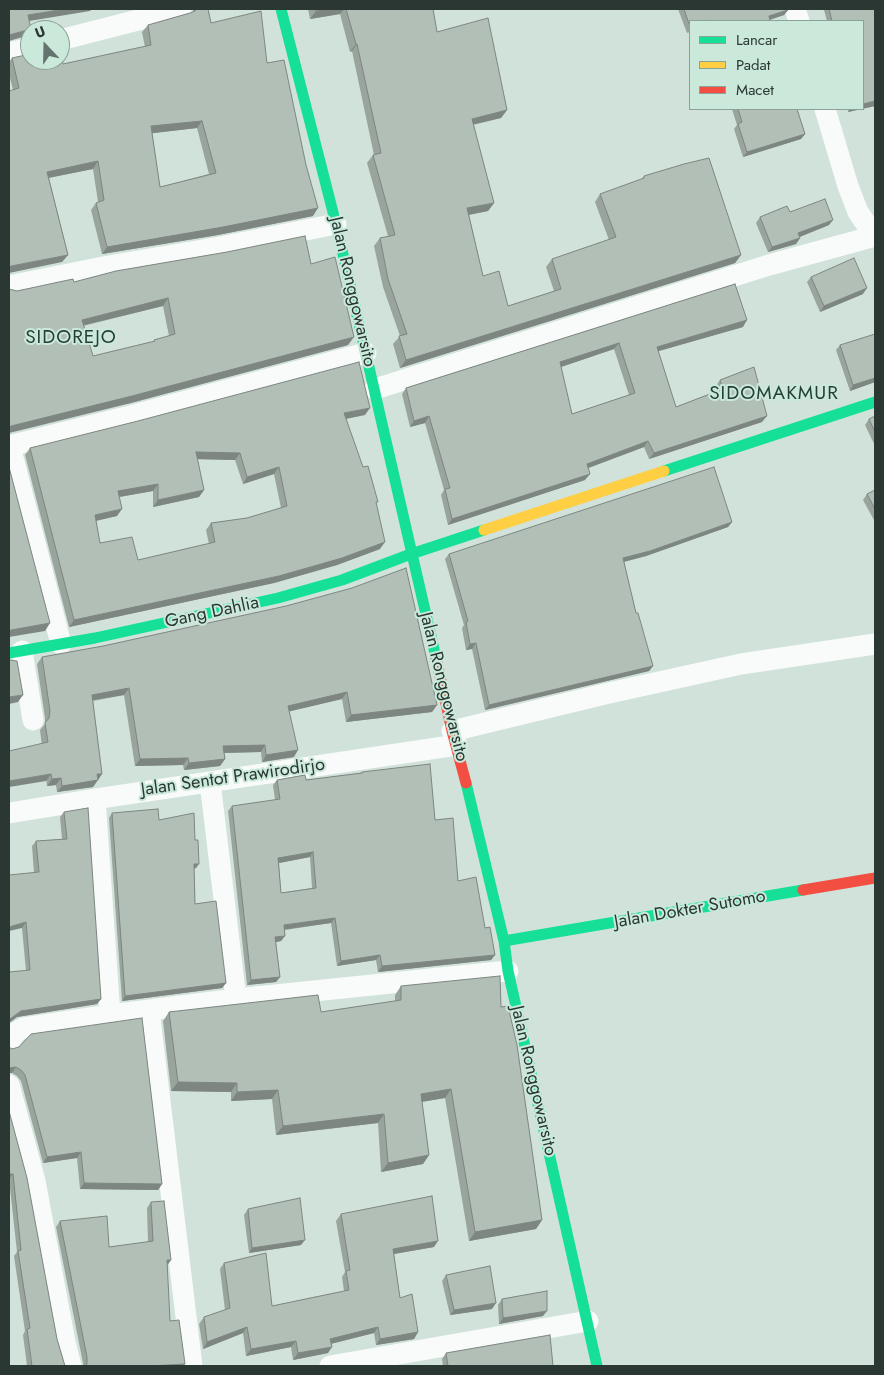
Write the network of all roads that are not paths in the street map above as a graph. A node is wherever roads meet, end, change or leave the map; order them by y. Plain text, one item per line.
1 (181, 9) edge
2 (281, 9) edge
3 (70, 37) edge
4 (825, 110) edge
5 (336, 224) junction
6 (875, 237) edge
7 (9, 286) edge
8 (366, 353) junction
9 (375, 389) junction
10 (875, 402) edge
11 (9, 446) edge
12 (411, 554) junction
13 (61, 644) junction
14 (875, 644) edge
15 (15, 652) edge
16 (33, 720) dead end
17 (455, 738) junction
18 (210, 782) junction
19 (95, 798) junction
20 (9, 813) edge
21 (875, 878) edge
22 (504, 942) junction
23 (508, 971) junction
24 (236, 998) junction
25 (149, 1010) junction
26 (110, 1015) junction
27 (9, 1042) edge
28 (9, 1086) edge
29 (588, 1321) junction
30 (71, 1366) edge
31 (192, 1366) edge
32 (330, 1366) edge
33 (597, 1366) edge

1 - 3 street
2 - 5 street, Jalan Ronggowarsito
4 - 6 street
5 - 7 street
5 - 8 street, Jalan Ronggowarsito
6 - 9 street
8 - 9 street, Jalan Ronggowarsito
8 - 11 street
9 - 12 street, Jalan Ronggowarsito
10 - 12 street, Gang Dahlia
11 - 13 street
12 - 13 street, Gang Dahlia
12 - 17 street, Jalan Ronggowarsito
13 - 15 street, Gang Dahlia
14 - 17 street, Jalan Sentot Prawirodirjo
15 - 16 street
17 - 18 street, Jalan Sentot Prawirodirjo
17 - 22 street, Jalan Ronggowarsito
18 - 19 street, Jalan Sentot Prawirodirjo
18 - 24 street
19 - 20 street, Jalan Sentot Prawirodirjo
19 - 26 street
21 - 22 street, Jalan Dokter Sutomo
22 - 23 street, Jalan Ronggowarsito
23 - 24 street
23 - 29 street, Jalan Ronggowarsito
24 - 25 street
25 - 26 street
25 - 31 street
26 - 27 street
28 - 30 street
29 - 32 street
29 - 33 street, Jalan Ronggowarsito

